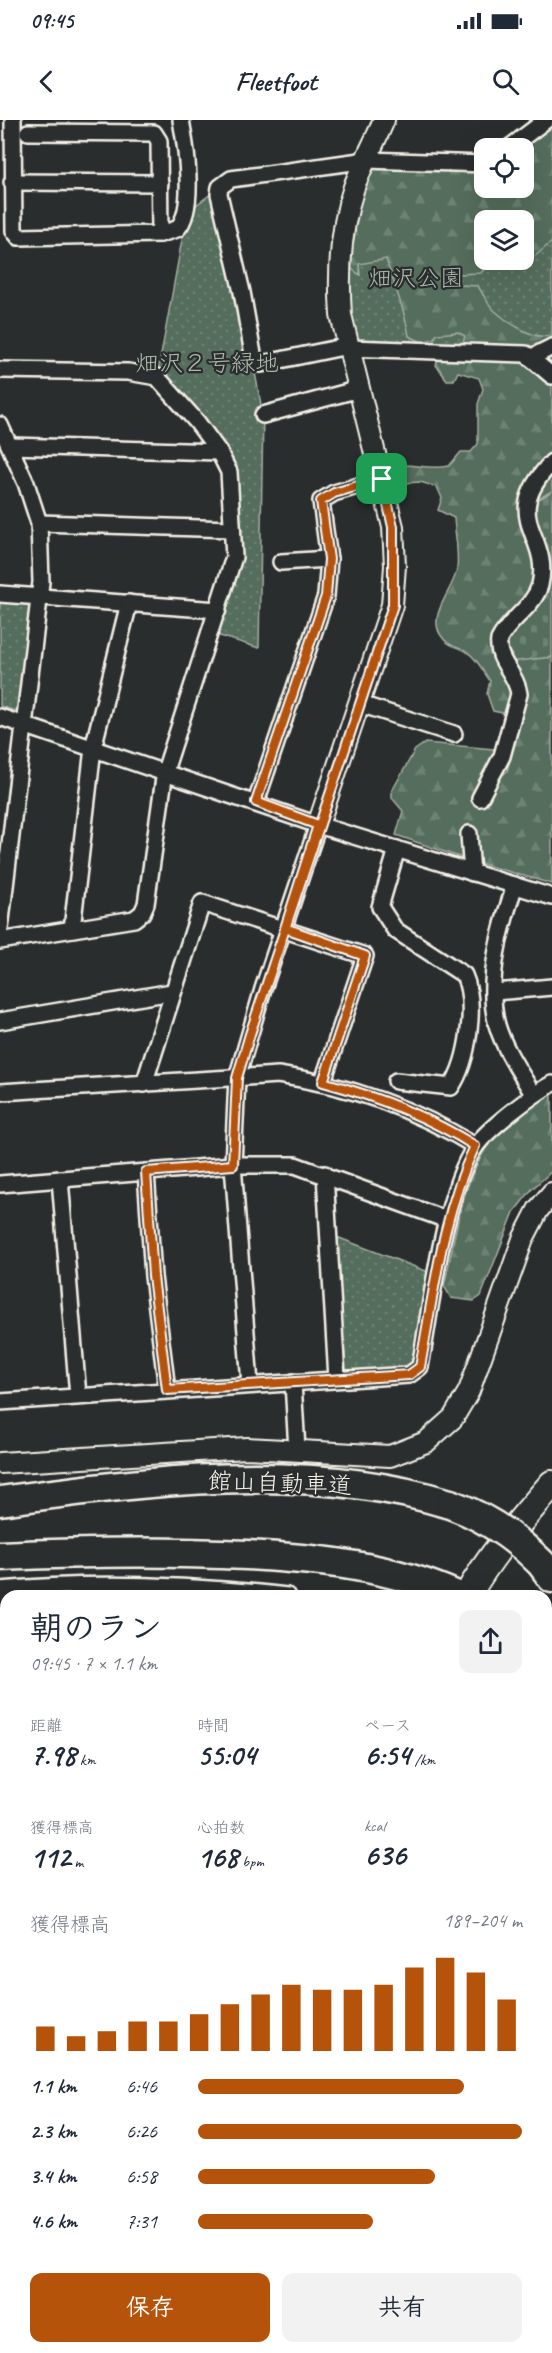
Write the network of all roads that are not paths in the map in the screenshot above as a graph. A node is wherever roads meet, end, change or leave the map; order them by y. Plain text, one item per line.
1 (13, 120) edge
2 (181, 120) edge
3 (384, 120) edge
4 (546, 120) edge
5 (28, 132) dead end
6 (522, 138) edge
7 (367, 160) junction
8 (474, 164) edge
9 (12, 182) junction
10 (160, 183) junction
11 (160, 234) junction
12 (348, 347) junction
13 (552, 347) edge
14 (532, 357) junction
15 (0, 370) edge
16 (552, 376) edge
17 (359, 388) junction
18 (263, 415) dead end
19 (0, 425) edge
20 (7, 445) edge
21 (219, 452) junction
22 (552, 462) edge
23 (382, 479) junction
24 (39, 523) junction
25 (232, 529) junction
26 (329, 559) junction
27 (281, 562) dead end
28 (0, 594) edge
29 (41, 597) junction
30 (129, 603) junction
31 (218, 610) junction
32 (360, 704) junction
33 (0, 717) edge
34 (24, 725) junction
35 (454, 734) dead end
36 (93, 748) junction
37 (165, 771) junction
38 (480, 798) dead end
39 (256, 802) junction
40 (318, 825) junction
41 (469, 834) dead end
42 (397, 849) junction
43 (472, 873) junction
44 (515, 885) junction
45 (552, 897) edge
46 (285, 928) junction
47 (0, 929) edge
48 (72, 929) junction
49 (0, 941) edge
50 (552, 987) edge
51 (495, 992) junction
52 (172, 993) junction
53 (0, 1021) edge
54 (237, 1078) junction
55 (396, 1081) dead end
56 (323, 1082) junction
57 (144, 1084) junction
58 (552, 1084) edge
59 (0, 1092) edge
60 (533, 1094) junction
61 (475, 1146) junction
62 (233, 1165) junction
63 (146, 1172) junction
64 (325, 1174) junction
65 (60, 1179) junction
66 (0, 1184) edge
67 (552, 1193) edge
68 (447, 1220) junction
69 (337, 1379) junction
70 (293, 1382) junction
71 (250, 1384) junction
72 (167, 1390) junction
73 (78, 1396) junction
74 (0, 1402) edge
75 (297, 1450) junction
76 (0, 1463) edge
77 (552, 1484) edge
78 (0, 1501) edge
79 (0, 1556) edge
80 (546, 1571) edge
81 (1, 1590) edge
82 (239, 1590) edge
83 (442, 1590) edge
84 (470, 1590) edge

1 - 9 street
2 - 11 street
3 - 7 street
4 - 6 street
5 - 10 street
7 - 8 street
7 - 12 street
7 - 12 street
9 - 10 street
9 - 11 street
10 - 11 street
12 - 14 street
12 - 17 street
13 - 14 street
14 - 16 street
15 - 21 street
17 - 18 street
17 - 23 street
19 - 20 street
20 - 21 street
20 - 24 street
21 - 25 street
22 - 38 street
23 - 26 street
23 - 32 street
24 - 25 street
24 - 29 street
25 - 31 street
26 - 27 street
26 - 39 street
28 - 29 street
29 - 30 street
29 - 34 street
30 - 31 street
30 - 36 street
31 - 37 street
32 - 35 street
32 - 40 street
33 - 34 street
34 - 36 street
34 - 47 street
36 - 37 street
36 - 48 street
37 - 39 street
37 - 48 street
39 - 40 street
40 - 42 street
40 - 46 street
41 - 43 street
42 - 43 street
42 - 55 street
43 - 44 street
44 - 45 street
44 - 51 street
46 - 52 street
46 - 54 street
46 - 56 street
48 - 49 street
50 - 51 street
51 - 60 street
52 - 53 street
52 - 57 street
54 - 56 street
54 - 57 street
54 - 62 street
56 - 61 street
57 - 59 street
58 - 60 street
60 - 61 street
61 - 68 street
62 - 63 street
62 - 64 street
62 - 71 street
63 - 65 street
63 - 72 street
64 - 68 street
64 - 69 street
65 - 66 street
65 - 73 street
67 - 75 street
68 - 69 street
69 - 70 street
70 - 71 street
70 - 75 street
71 - 72 street
72 - 73 street
73 - 74 street
75 - 76 street
77 - 84 main road
78 - 80 highway, 館山自動車道, bridge
79 - 83 highway
81 - 82 street

